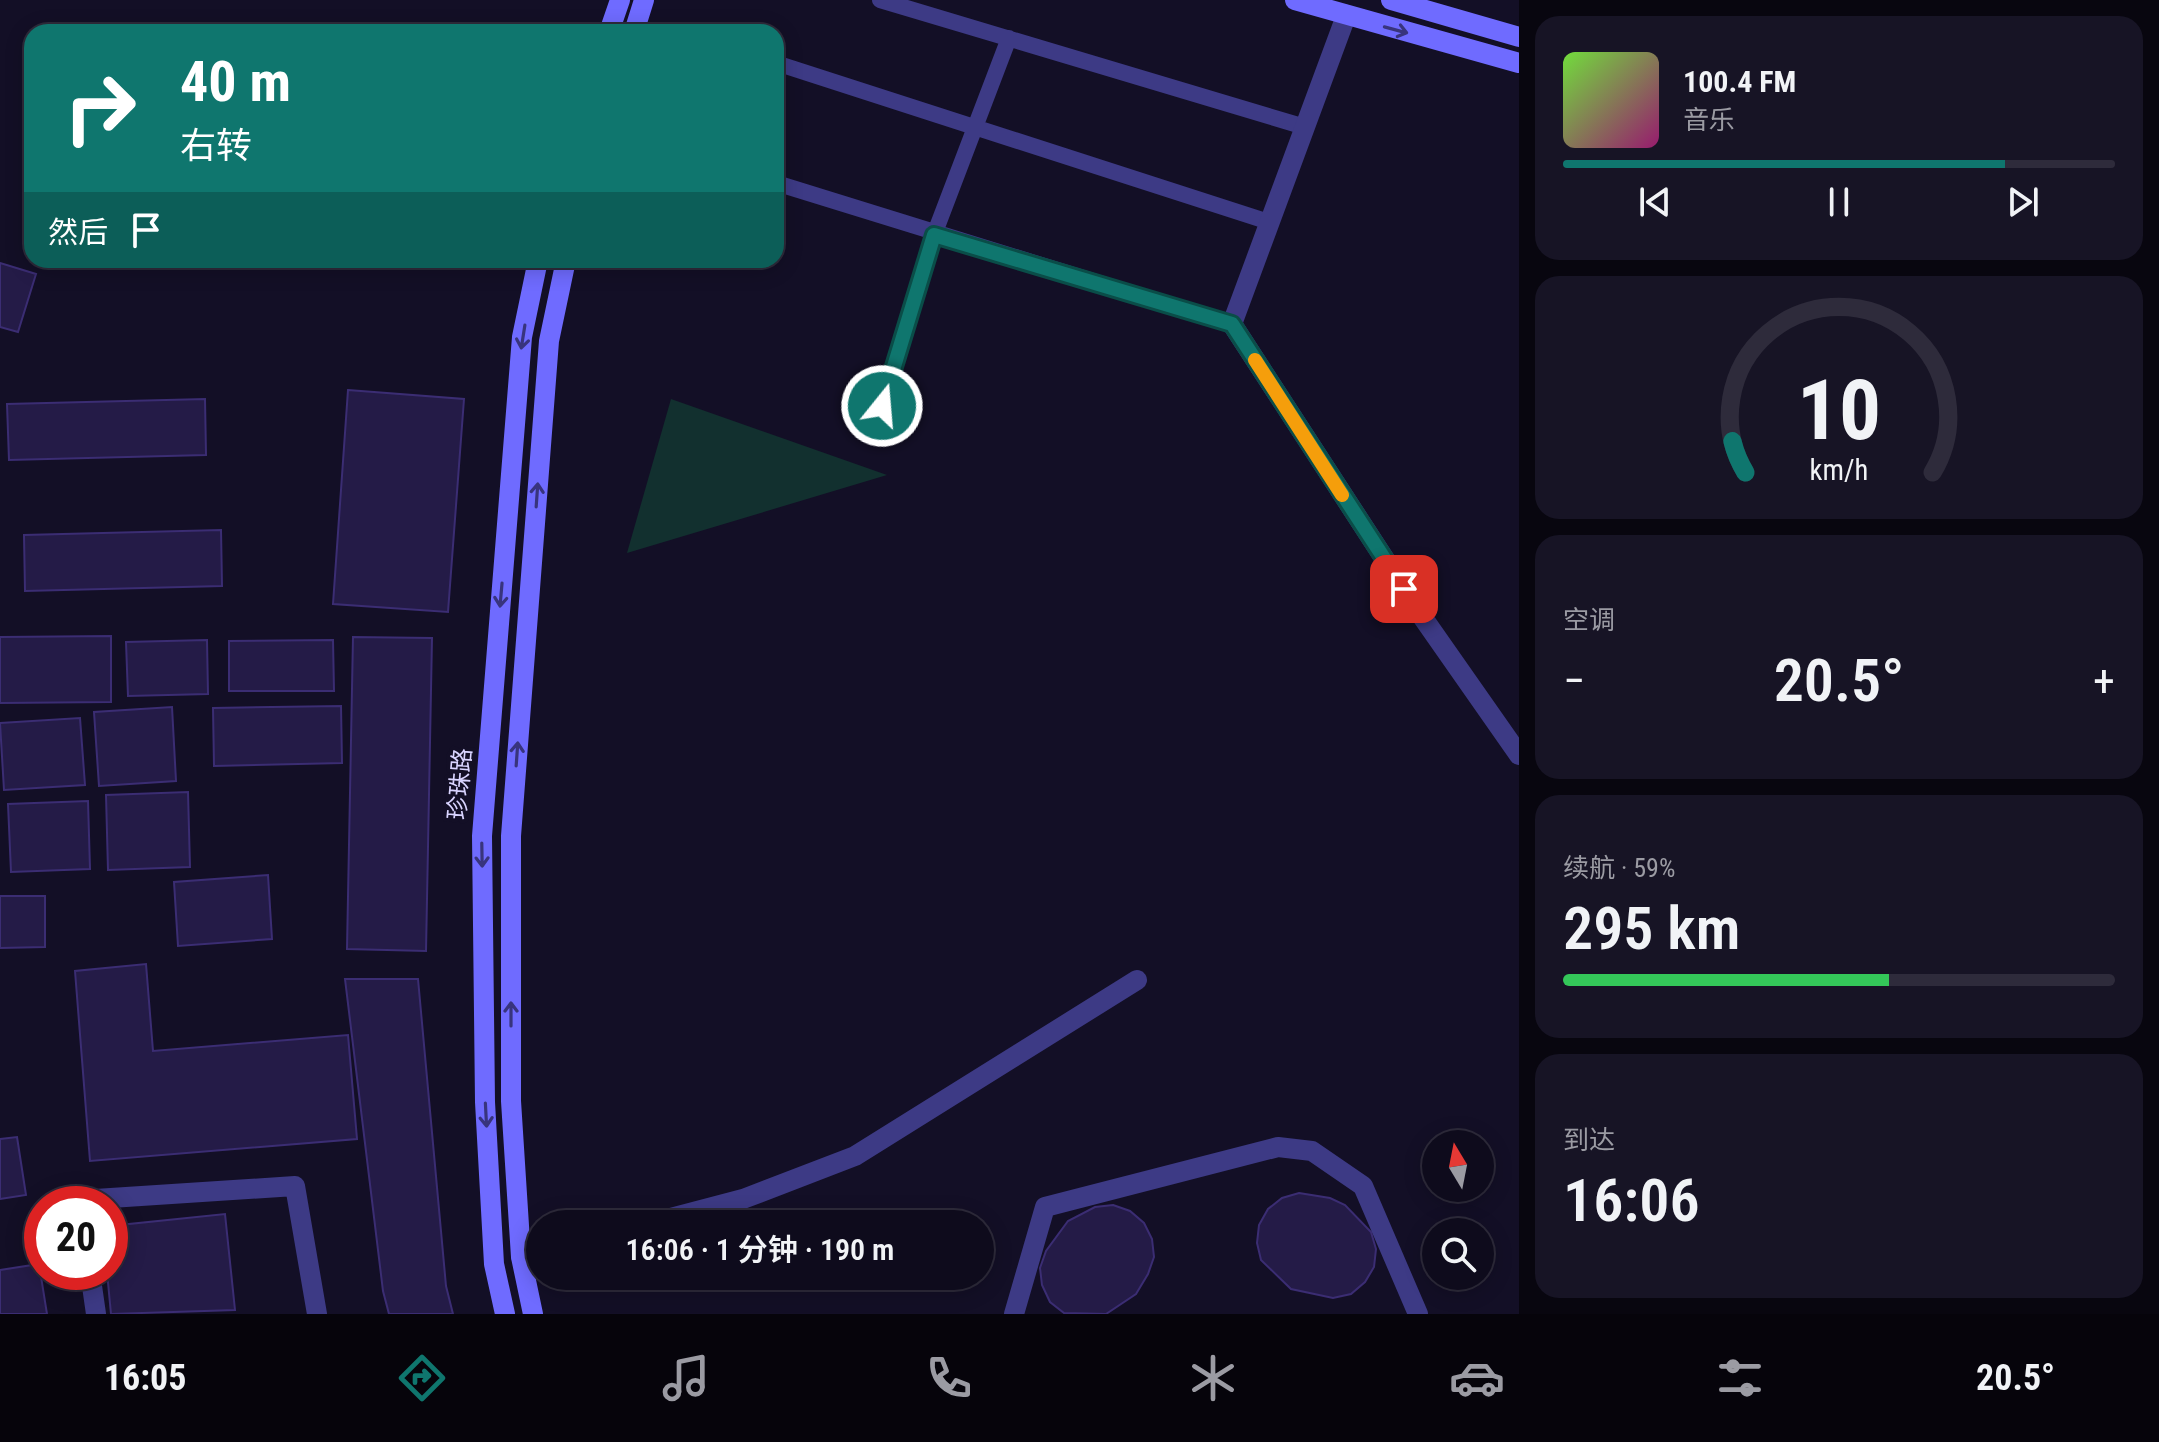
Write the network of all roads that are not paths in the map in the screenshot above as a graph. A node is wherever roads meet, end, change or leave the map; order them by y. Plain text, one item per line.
1 (620, 0) edge
2 (644, 0) edge
3 (880, 0) edge
4 (1295, 0) edge
5 (1391, 0) edge
6 (1349, 8) edge
7 (612, 24) edge
8 (636, 24) edge
9 (1519, 37) edge
10 (1009, 38) junction
11 (1519, 63) edge
12 (784, 66) edge
13 (1305, 127) junction
14 (977, 128) junction
15 (784, 186) edge
16 (1269, 222) junction
17 (934, 235) junction
18 (536, 268) edge
19 (564, 268) edge
20 (1232, 324) junction
21 (882, 406) dead end
22 (1519, 755) edge
23 (1137, 980) dead end
24 (128, 1197) edge
25 (701, 1210) edge
26 (526, 1223) edge
27 (93, 1290) edge
28 (532, 1290) edge
29 (96, 1314) edge
30 (317, 1314) edge
31 (505, 1314) edge
32 (533, 1314) edge
33 (1014, 1314) edge
34 (1418, 1314) edge

1 - 7 main road
2 - 8 main road
3 - 10 lane
4 - 6 main road
5 - 9 main road
6 -> 11 main road
6 - 13 street
10 - 13 lane
10 - 14 lane
12 - 14 lane
13 - 16 street
14 - 16 lane
14 - 17 lane
15 - 17 lane
16 - 20 street
17 - 20 lane
17 - 21 lane
18 -> 31 main road, 珍珠路
26 -> 19 main road
20 - 22 street
23 - 25 street
24 - 30 street
27 - 29 street
28 - 32 main road
33 - 34 street

